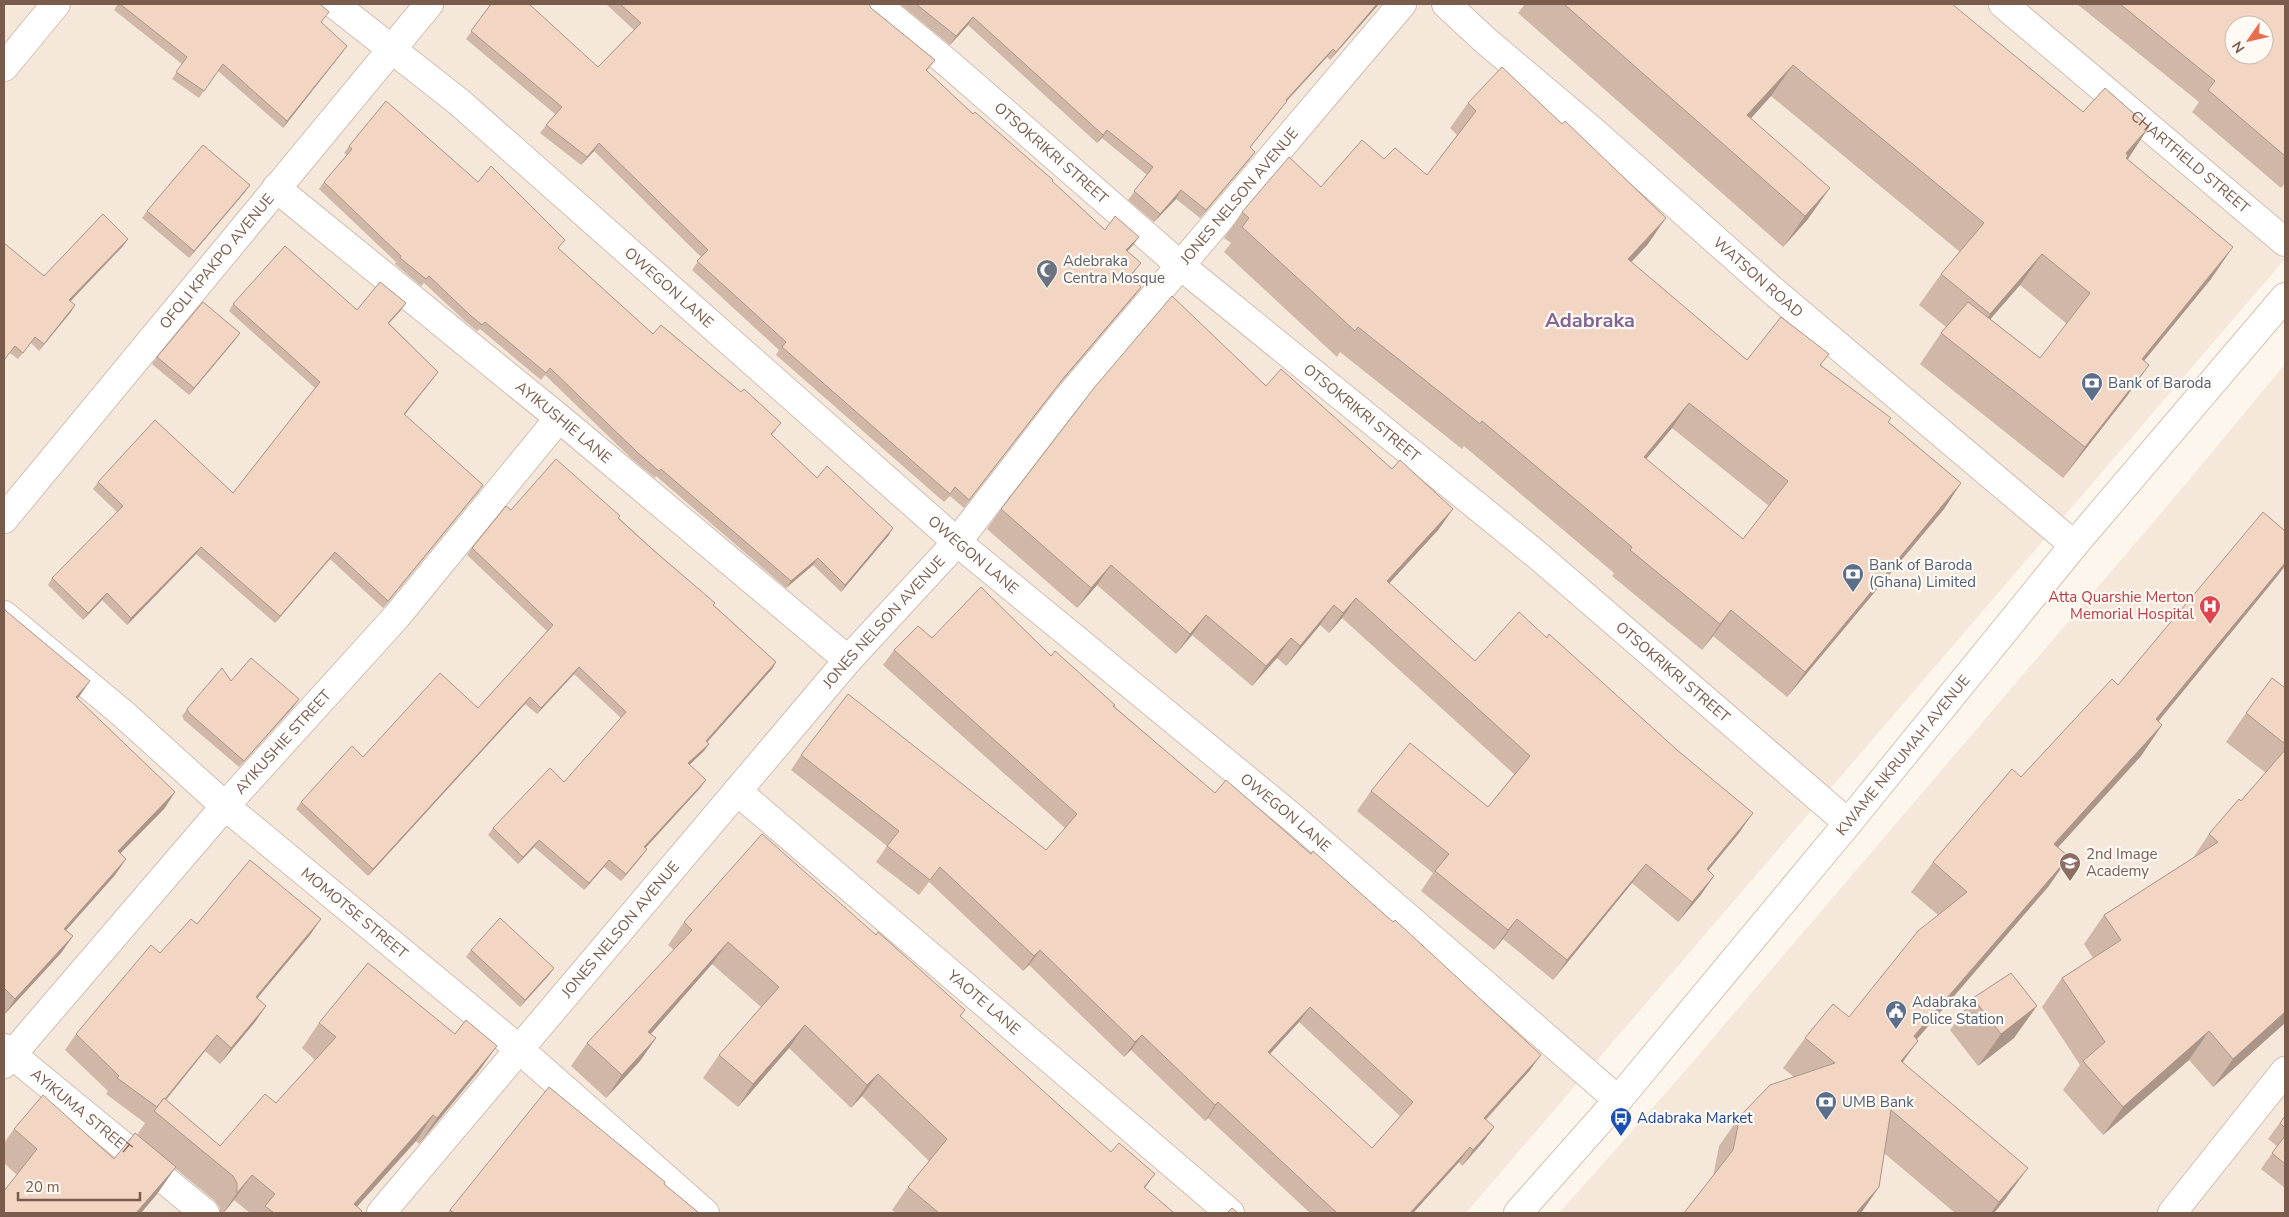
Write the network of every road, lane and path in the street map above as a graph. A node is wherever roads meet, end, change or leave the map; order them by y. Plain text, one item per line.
1 (56, 4) edge
2 (334, 4) edge
3 (429, 4) edge
4 (876, 4) edge
5 (1402, 4) edge
6 (1446, 4) edge
7 (2003, 4) edge
8 (391, 48) junction
9 (4, 67) edge
10 (276, 188) junction
11 (2285, 242) edge
12 (1180, 266) junction
13 (2285, 297) edge
14 (559, 418) junction
15 (4, 519) edge
16 (957, 542) junction
17 (2074, 545) junction
18 (4, 615) edge
19 (848, 660) junction
20 (737, 791) junction
21 (225, 806) junction
22 (1848, 823) junction
23 (519, 1049) junction
24 (6, 1056) edge
25 (2285, 1071) edge
26 (1618, 1100) junction
27 (205, 1213) edge
28 (381, 1213) edge
29 (705, 1213) edge
30 (1230, 1213) edge
31 (1518, 1213) edge
32 (2172, 1213) edge

1 - 9 street
2 - 8 street, OWEGON LANE
3 - 8 street, OFOLI KPAKPO AVENUE
4 - 12 street, OTSOKRIKRI STREET
5 - 12 street, JONES NELSON AVENUE
6 - 17 street, WATSON ROAD
7 - 11 street, CHARTFIELD STREET
8 - 10 street, OFOLI KPAKPO AVENUE
8 - 16 street, OWEGON LANE
10 - 14 street, AYIKUSHIE LANE
10 - 15 street, OFOLI KPAKPO AVENUE
12 - 16 street, JONES NELSON AVENUE
12 - 22 street, OTSOKRIKRI STREET
13 - 17 street, KWAME NKRUMAH AVENUE
14 - 19 street, AYIKUSHIE LANE
14 - 21 street, AYIKUSHIE STREET
16 - 19 street, JONES NELSON AVENUE
16 - 26 street, OWEGON LANE
17 - 22 street, KWAME NKRUMAH AVENUE
18 - 21 street, MOMOTSE STREET
19 - 20 street, JONES NELSON AVENUE
20 - 23 street, JONES NELSON AVENUE
20 - 30 street, YAOTE LANE
21 - 23 street, MOMOTSE STREET
21 - 24 street, AYIKUSHIE STREET
22 - 26 street, KWAME NKRUMAH AVENUE
23 - 28 street, JONES NELSON AVENUE
23 - 29 street, MOMOTSE STREET
24 - 27 street, AYIKUMA STREET
25 - 32 street
26 - 31 street, KWAME NKRUMAH AVENUE

